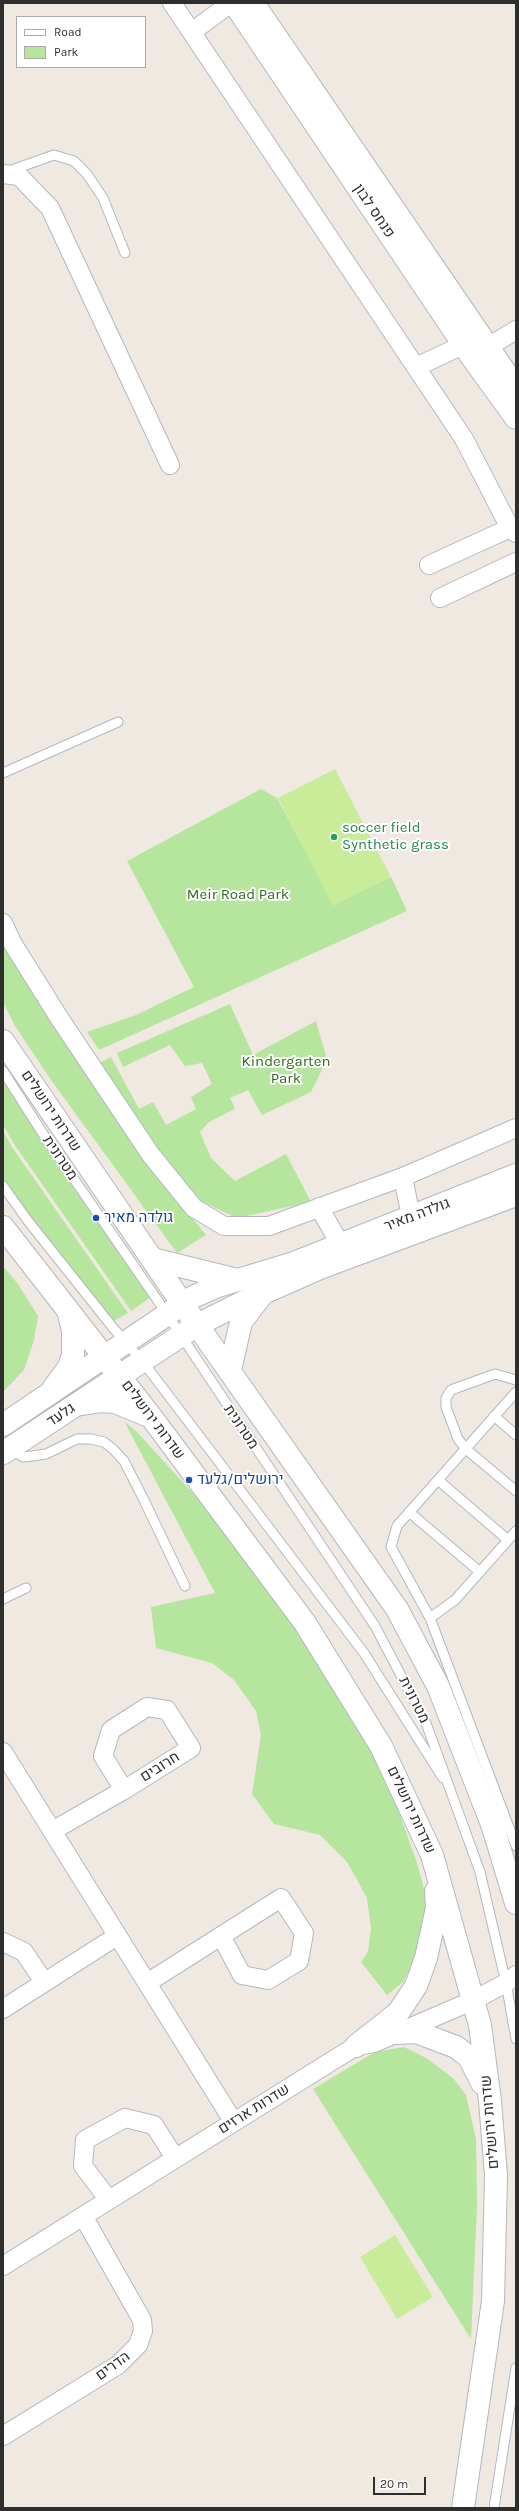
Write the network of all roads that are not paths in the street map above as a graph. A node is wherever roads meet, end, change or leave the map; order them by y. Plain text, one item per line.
1 (172, 3) edge
2 (231, 3) edge
3 (234, 3) edge
4 (253, 3) edge
5 (193, 32) junction
6 (3, 173) edge
7 (126, 253) dead end
8 (516, 330) edge
9 (463, 345) junction
10 (488, 348) junction
11 (416, 367) junction
12 (516, 388) edge
13 (516, 418) edge
14 (170, 465) dead end
15 (513, 530) edge
16 (516, 562) edge
17 (430, 565) dead end
18 (440, 598) dead end
19 (118, 722) dead end
20 (3, 773) edge
21 (3, 923) edge
22 (3, 1041) edge
23 (3, 1071) edge
24 (516, 1128) edge
25 (516, 1175) edge
26 (403, 1177) junction
27 (3, 1186) edge
28 (516, 1195) edge
29 (319, 1207) junction
30 (411, 1217) junction
31 (3, 1227) edge
32 (340, 1244) junction
33 (152, 1259) junction
34 (237, 1280) junction
35 (264, 1292) junction
36 (175, 1309) junction
37 (69, 1311) junction
38 (189, 1331) junction
39 (125, 1342) junction
40 (103, 1356) junction
41 (143, 1362) junction
42 (230, 1370) junction
43 (120, 1376) junction
44 (516, 1380) edge
45 (53, 1389) junction
46 (516, 1392) edge
47 (76, 1405) junction
48 (494, 1416) junction
49 (152, 1418) junction
50 (3, 1425) edge
51 (516, 1435) edge
52 (466, 1449) junction
53 (6, 1450) edge
54 (438, 1480) junction
55 (516, 1491) edge
56 (409, 1512) junction
57 (516, 1531) edge
58 (508, 1540) junction
59 (480, 1572) junction
60 (185, 1586) dead end
61 (26, 1588) dead end
62 (3, 1600) edge
63 (430, 1618) junction
64 (3, 1752) edge
65 (124, 1790) junction
66 (454, 1796) junction
67 (52, 1831) junction
68 (516, 1846) edge
69 (432, 1856) junction
70 (515, 1893) edge
71 (118, 1936) junction
72 (221, 1936) junction
73 (3, 1942) edge
74 (511, 1979) edge
75 (44, 1982) junction
76 (147, 1983) junction
77 (474, 2000) junction
78 (3, 2009) edge
79 (397, 2033) junction
80 (516, 2039) edge
81 (356, 2046) junction
82 (490, 2101) junction
83 (233, 2121) junction
84 (175, 2158) junction
85 (109, 2200) junction
86 (83, 2216) junction
87 (3, 2266) edge
88 (516, 2368) edge
89 (3, 2436) edge
90 (463, 2508) edge
91 (494, 2508) edge

1 - 5 street
2 - 5 street
3 - 9 main road, פנחס לבון
4 - 10 main road, פנחס לבון
5 - 11 street
6 - 7 lane
6 - 14 street
8 - 10 street
9 - 11 street
9 - 13 main road, פנחס לבון
10 - 12 main road, פנחס לבון
11 - 15 street
15 - 17 street
16 - 18 street
19 - 20 lane
21 - 29 street
22 - 33 main road, שדרות ירושלים
23 - 36 lane, מטרונית
24 - 26 street
25 - 30 main road, גולדה מאיר
26 - 29 street
26 - 30 street
27 - 39 lane, מטרונית
28 - 35 main road, גולדה מאיר
29 - 32 street
30 - 32 main road, גולדה מאיר
31 - 37 main road, שדרות ירושלים
32 - 34 main road, גולדה מאיר
33 - 34 main road
33 - 36 main road, שדרות ירושלים
34 - 36 main road, גולדה מאיר
35 - 38 main road, גולדה מאיר
35 - 42 main road
36 - 38 main road, שדרות ירושלים
36 - 39 main road, גולדה מאיר
37 - 40 main road, שדרות ירושלים
37 - 45 main road
38 - 41 main road, גולדה מאיר
38 - 42 main road, שדרות ירושלים
38 - 66 lane, מטרונית
39 - 40 main road, גולדה מאיר
39 - 41 lane, מטרונית
40 - 43 main road, שדרות ירושלים
40 - 45 main road, גלעד
41 - 43 main road, גולדה מאיר
41 - 66 lane, מטרונית
42 - 70 main road, שדרות ירושלים
43 - 47 main road, גלעד
43 - 49 main road, שדרות ירושלים
44 - 52 lane
45 - 50 main road, גלעד
46 - 48 lane
47 - 49 main road
47 - 53 main road, גלעד
48 - 51 lane
48 - 52 lane
49 - 69 main road, שדרות ירושלים
52 - 54 lane
52 - 55 lane
53 - 60 lane
54 - 56 lane
54 - 58 lane
56 - 59 lane
56 - 63 lane
57 - 58 lane
58 - 59 lane
59 - 63 lane
61 - 62 lane
63 - 68 lane
64 - 67 street
65 - 65 street, חרובים
65 - 67 street, חרובים
66 - 74 lane, מטרונית
67 - 71 street
69 - 77 main road, שדרות ירושלים
69 - 81 main road
71 - 75 street
71 - 76 street
72 - 72 street
72 - 76 street
73 - 75 street
74 - 77 street, שדרות ארזים
74 - 80 lane, מטרונית
75 - 78 street
76 - 83 street
77 - 79 street, שדרות ארזים
77 - 82 main road, שדרות ירושלים
79 - 81 street, שדרות ארזים
79 - 82 main road
81 - 83 street, שדרות ארזים
82 - 90 main road, שדרות ירושלים
83 - 84 street, שדרות ארזים
84 - 85 street, שדרות ארזים
84 - 85 street
85 - 86 street, שדרות ארזים
86 - 87 street, שדרות ארזים
86 - 89 street, הדרים
88 - 91 lane

